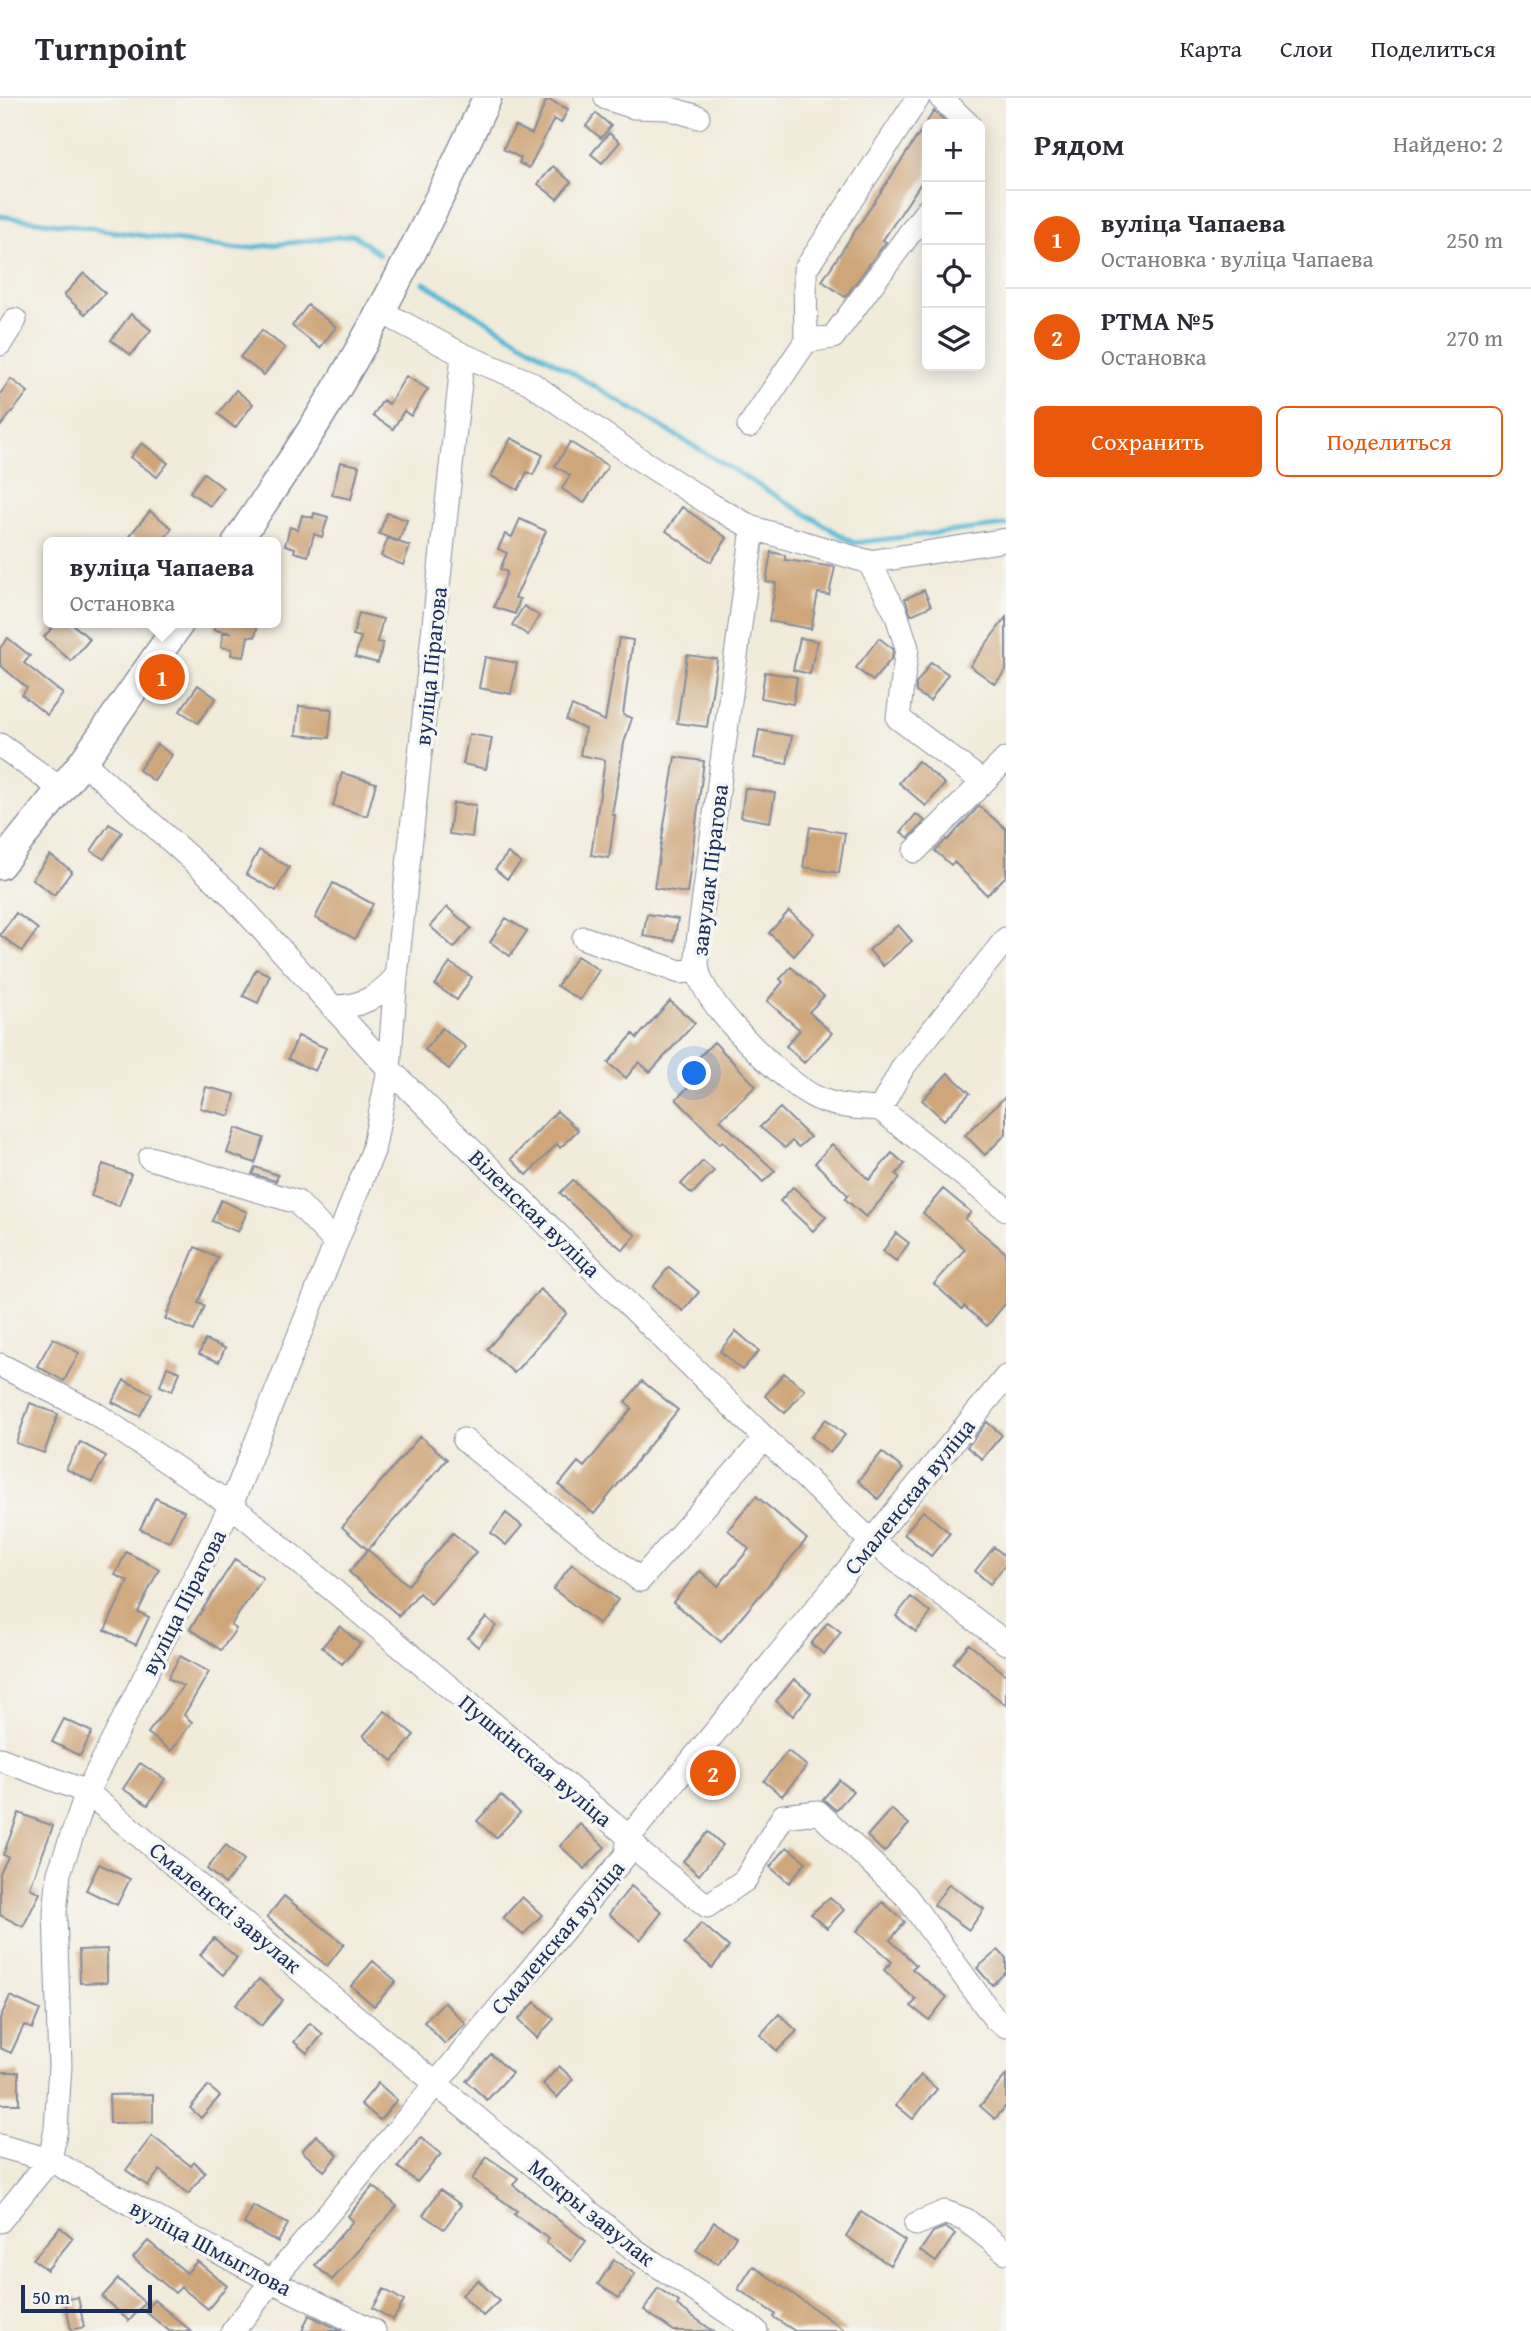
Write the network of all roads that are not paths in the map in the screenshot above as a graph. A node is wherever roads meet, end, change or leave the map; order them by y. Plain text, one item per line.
1 (486, 98) edge
2 (606, 98) edge
3 (918, 98) edge
4 (941, 98) edge
5 (698, 117) dead end
6 (963, 119) edge
7 (922, 217) edge
8 (380, 311) junction
9 (15, 320) dead end
10 (806, 341) junction
11 (0, 344) edge
12 (463, 355) junction
13 (749, 426) dead end
14 (752, 528) junction
15 (240, 537) edge
16 (1006, 540) edge
17 (869, 562) junction
18 (177, 628) edge
19 (0, 745) edge
20 (1006, 759) edge
21 (83, 762) junction
22 (982, 782) junction
23 (61, 789) junction
24 (915, 851) dead end
25 (0, 865) edge
26 (584, 938) dead end
27 (1006, 939) edge
28 (698, 971) junction
29 (396, 976) junction
30 (333, 1007) junction
31 (389, 1069) junction
32 (880, 1109) junction
33 (150, 1158) dead end
34 (1006, 1209) edge
35 (336, 1242) junction
36 (0, 1364) edge
37 (1006, 1377) edge
38 (765, 1438) junction
39 (464, 1440) dead end
40 (231, 1505) junction
41 (872, 1542) junction
42 (1006, 1643) edge
43 (0, 1759) edge
44 (87, 1792) junction
45 (629, 1837) junction
46 (1006, 2026) edge
47 (435, 2084) junction
48 (0, 2146) edge
49 (50, 2160) junction
50 (0, 2221) edge
51 (916, 2224) dead end
52 (1006, 2252) edge
53 (272, 2281) junction
54 (233, 2331) edge
55 (374, 2331) edge
56 (756, 2331) edge

1 - 8 main road
2 - 5 street
3 - 10 street
4 - 6 street
7 - 10 street
8 - 12 street
8 - 15 main road
9 - 11 street
10 - 13 street
12 - 14 street
12 - 29 street, вуліца Пірагова
14 - 17 street
14 - 28 street, завулак Пірагова
16 - 17 street
17 - 22 street
18 - 21 main road
19 - 23 street
20 - 22 street
21 - 23 main road
21 - 30 street, Віленская вуліца
22 - 24 street
23 - 25 main road
26 - 28 street
27 - 32 street
28 - 32 street, завулак Пірагова
29 - 30 street
29 - 31 street, вуліца Пірагова
30 - 31 street, Віленская вуліца
31 - 35 street, вуліца Пірагова
31 - 38 street, Віленская вуліца
32 - 34 street
33 - 35 street
35 - 40 street, вуліца Пірагова
36 - 40 street, Пушкінская вуліца
37 - 41 street, Смаленская вуліца
38 - 39 street
38 - 41 street, Віленская вуліца
40 - 44 street, вуліца Пірагова
40 - 45 street, Пушкінская вуліца
41 - 42 street, Віленская вуліца
41 - 45 street, Смаленская вуліца
43 - 44 street, Смаленскі завулак
44 - 47 street, Смаленскі завулак
44 - 49 street, вуліца Пірагова
45 - 46 street, Пушкінская вуліца
45 - 47 street, Смаленская вуліца
47 - 53 street, Смаленская вуліца
47 - 56 street, Мокры завулак
48 - 49 street, вуліца Шмыглова
49 - 50 street, вуліца Пірагова
49 - 53 street, вуліца Шмыглова
51 - 52 street
53 - 54 street, Смаленская вуліца
53 - 55 street, вуліца Шмыглова

